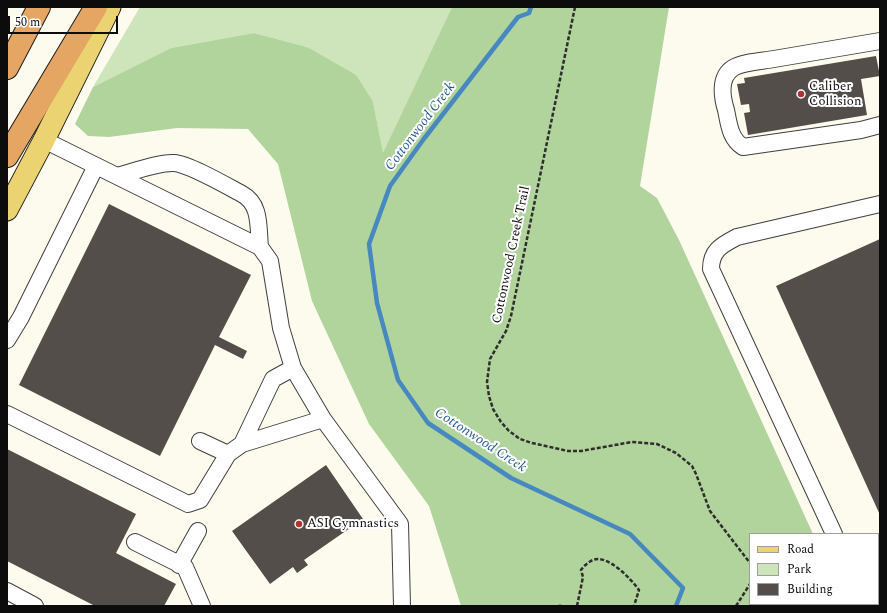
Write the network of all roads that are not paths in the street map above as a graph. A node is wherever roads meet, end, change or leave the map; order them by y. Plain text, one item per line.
1 (39, 7) edge
2 (96, 7) edge
3 (110, 7) edge
4 (880, 41) edge
5 (7, 68) edge
6 (880, 125) edge
7 (44, 140) junction
8 (7, 156) edge
9 (96, 166) junction
10 (117, 176) junction
11 (880, 204) edge
12 (7, 210) edge
13 (260, 246) junction
14 (14, 314) edge
15 (7, 340) edge
16 (293, 368) junction
17 (7, 414) edge
18 (323, 419) junction
19 (200, 441) dead end
20 (242, 444) junction
21 (228, 454) junction
22 (198, 531) dead end
23 (834, 533) edge
24 (135, 542) dead end
25 (179, 564) junction
26 (7, 591) edge
27 (35, 606) edge
28 (202, 606) edge
29 (402, 606) edge

1 - 5 highway
2 - 8 highway
3 - 7 main road
4 - 6 lane
7 - 9 lane
7 - 12 main road
9 - 10 lane
9 - 14 lane
10 - 13 lane
10 - 13 lane
11 - 23 lane
13 - 16 lane
14 - 15 lane
16 - 18 lane
16 - 20 lane
17 - 21 lane
18 - 20 lane
18 - 29 lane
19 - 21 lane
20 - 21 lane
22 - 25 lane
24 - 25 lane
25 - 28 lane
26 - 27 lane

